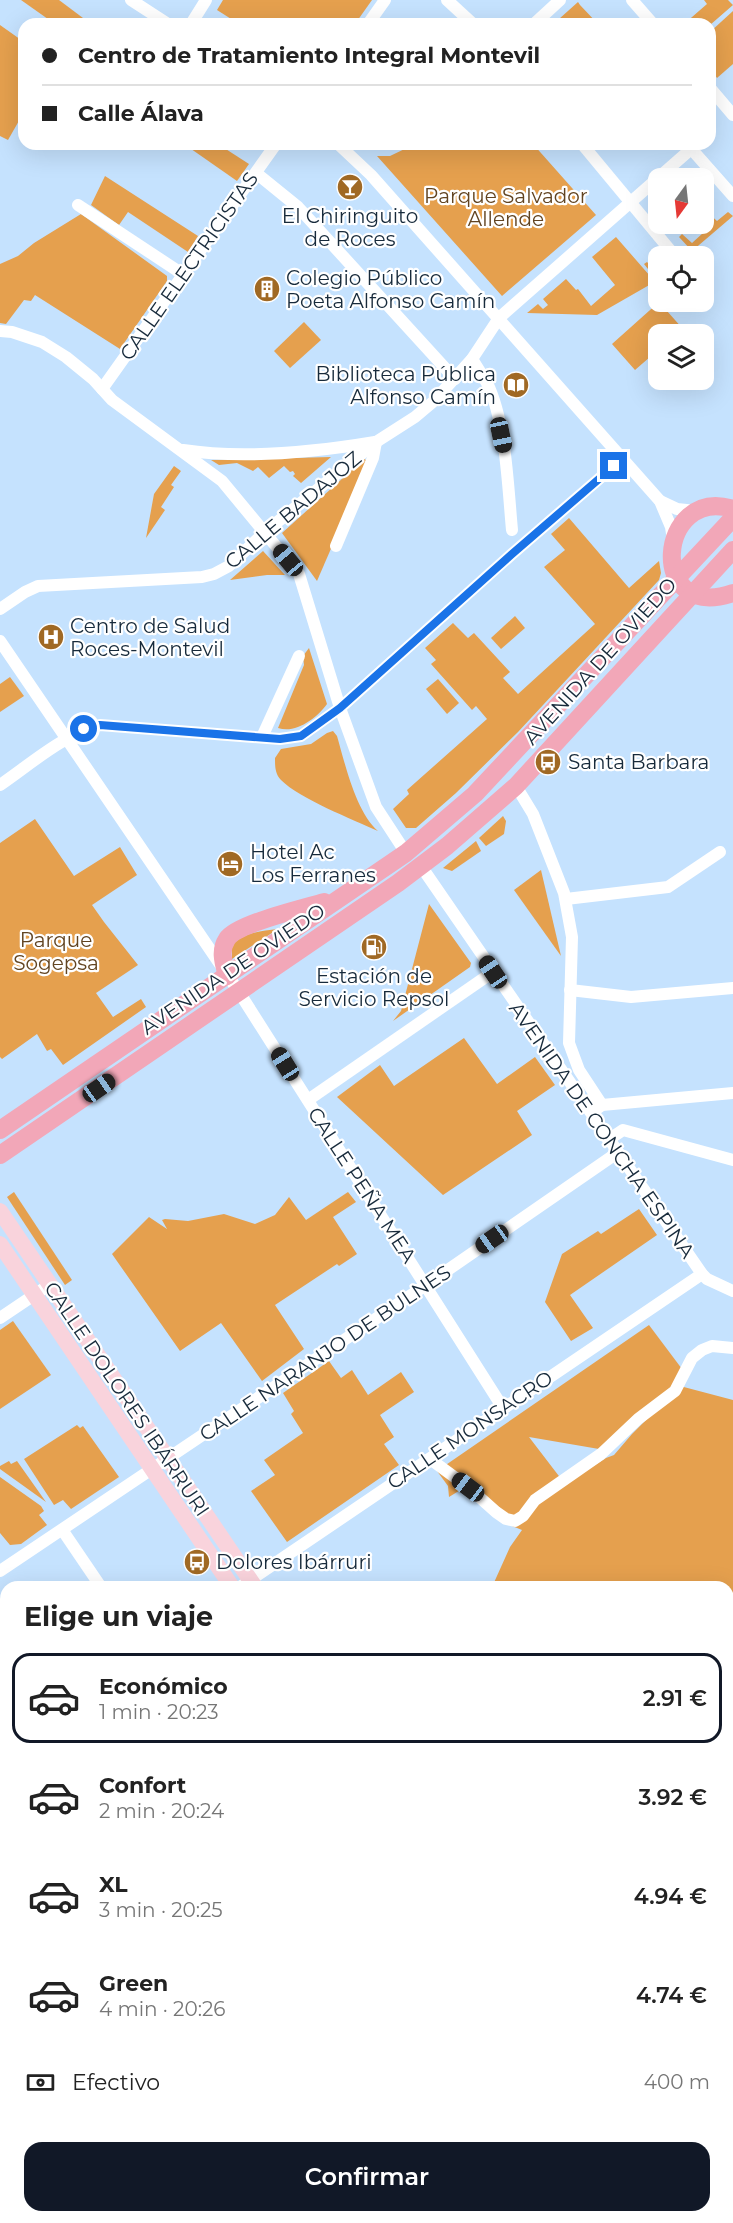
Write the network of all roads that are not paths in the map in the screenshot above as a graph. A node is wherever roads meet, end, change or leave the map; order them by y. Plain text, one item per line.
1 (131, 0) edge
2 (206, 0) edge
3 (385, 0) edge
4 (447, 0) edge
5 (560, 0) edge
6 (632, 0) edge
7 (159, 18) edge
8 (195, 18) edge
9 (372, 18) edge
10 (466, 18) edge
11 (540, 18) edge
12 (648, 18) edge
13 (716, 95) edge
14 (733, 115) edge
15 (272, 150) edge
16 (345, 150) edge
17 (587, 150) edge
18 (685, 150) edge
19 (693, 150) edge
20 (256, 173) junction
21 (733, 196) edge
22 (631, 202) junction
23 (78, 205) dead end
24 (667, 246) edge
25 (184, 275) junction
26 (499, 318) junction
27 (0, 331) edge
28 (472, 359) junction
29 (455, 379) junction
30 (102, 389) junction
31 (376, 442) junction
32 (179, 450) junction
33 (622, 459) junction
34 (660, 501) junction
35 (696, 511) junction
36 (730, 512) edge
37 (512, 530) dead end
38 (265, 532) junction
39 (673, 540) junction
40 (336, 546) dead end
41 (733, 550) edge
42 (676, 580) junction
43 (691, 594) junction
44 (726, 595) edge
45 (0, 609) edge
46 (671, 616) junction
47 (0, 641) edge
48 (299, 656) dead end
49 (340, 708) junction
50 (66, 738) junction
51 (262, 738) junction
52 (0, 785) edge
53 (516, 786) junction
54 (720, 852) dead end
55 (406, 853) junction
56 (421, 866) junction
57 (345, 894) junction
58 (566, 899) junction
59 (493, 972) junction
60 (227, 976) junction
61 (733, 988) edge
62 (570, 990) junction
63 (239, 992) junction
64 (733, 1093) edge
65 (308, 1100) junction
66 (602, 1105) junction
67 (590, 1114) junction
68 (0, 1130) edge
69 (608, 1140) junction
70 (617, 1153) junction
71 (0, 1155) edge
72 (733, 1160) edge
73 (0, 1211) edge
74 (0, 1244) edge
75 (702, 1275) junction
76 (49, 1285) junction
77 (426, 1285) junction
78 (733, 1291) edge
79 (34, 1295) junction
80 (0, 1318) edge
81 (733, 1348) edge
82 (503, 1408) junction
83 (430, 1459) junction
84 (168, 1460) junction
85 (153, 1470) junction
86 (63, 1531) junction
87 (0, 1571) edge
88 (97, 1581) edge
89 (228, 1581) edge
90 (245, 1581) edge
91 (254, 1581) edge

1 - 7 street
2 - 8 street
3 - 9 street
4 - 10 street
5 - 11 street
6 - 12 street
13 - 14 street
15 - 20 street, CALLE ELECTRICISTAS
16 - 26 street
17 - 22 street
18 - 22 street, CALLE BADAJOZ
19 - 21 street
20 - 25 street, CALLE ELECTRICISTAS
20 - 29 street
22 - 24 street
22 - 26 street, CALLE BADAJOZ
23 - 25 street
25 - 30 street, CALLE ELECTRICISTAS
26 - 28 street, CALLE BADAJOZ
26 - 33 street
27 - 30 street
28 - 29 street, CALLE BADAJOZ
28 - 37 street
29 - 31 street, CALLE BADAJOZ
30 - 32 street
31 - 32 street
31 - 38 street, CALLE BADAJOZ
31 - 40 street
32 - 38 street
33 - 34 street
33 - 49 street
34 - 35 street
34 - 39 street
35 - 36 main road
35 - 39 main road
36 - 42 main road, AVENIDA DE OVIEDO
38 - 45 street, CALLE BADAJOZ
38 - 49 street
39 - 42 main road
41 - 43 main road, AVENIDA DE OVIEDO
42 - 43 main road
42 - 55 main road, AVENIDA DE OVIEDO
43 - 44 main road
43 - 46 main road, AVENIDA DE OVIEDO
44 - 46 street
46 - 53 main road, AVENIDA DE OVIEDO
47 - 50 street, CALLE PEÑA MEA
48 - 51 street
49 - 51 street
49 - 55 street
50 - 51 street
50 - 52 street
50 - 60 street, CALLE PEÑA MEA
53 - 56 main road, AVENIDA DE OVIEDO
53 - 58 street
54 - 58 street
55 - 57 main road, AVENIDA DE OVIEDO
56 - 59 street, AVENIDA DE CONCHA ESPINA
56 - 63 main road, AVENIDA DE OVIEDO
57 - 60 main road, AVENIDA DE OVIEDO
57 - 60 main road, AVENIDA DE OVIEDO
58 - 62 street
59 - 65 street
59 - 67 street, AVENIDA DE CONCHA ESPINA
60 - 63 street, CALLE PEÑA MEA
60 - 68 main road, AVENIDA DE OVIEDO
61 - 62 street
62 - 66 street
63 - 65 street, CALLE PEÑA MEA
63 - 71 main road, AVENIDA DE OVIEDO
64 - 66 street
65 - 77 street, CALLE PEÑA MEA
66 - 67 street
67 - 69 street, AVENIDA DE CONCHA ESPINA
69 - 70 street, AVENIDA DE CONCHA ESPINA
69 - 72 street
70 - 75 street, AVENIDA DE CONCHA ESPINA
70 - 77 street, CALLE NARANJO DE BULNES
73 - 76 street, CALLE DOLORES IBÁRRURI
74 - 79 street, CALLE DOLORES IBÁRRURI
75 - 78 street, AVENIDA DE CONCHA ESPINA
75 - 82 street, CALLE MONSACRO
76 - 79 street
76 - 84 street, CALLE DOLORES IBÁRRURI
77 - 82 street, CALLE PEÑA MEA
77 - 84 street, CALLE NARANJO DE BULNES
79 - 80 street
79 - 85 street, CALLE DOLORES IBÁRRURI
81 - 83 street
82 - 83 street, CALLE MONSACRO
83 - 91 street, CALLE MONSACRO
84 - 85 street, CALLE NARANJO DE BULNES
84 - 90 street, CALLE DOLORES IBÁRRURI
85 - 86 street, CALLE NARANJO DE BULNES
85 - 89 street, CALLE DOLORES IBÁRRURI
86 - 87 street, CALLE NARANJO DE BULNES
86 - 88 street

